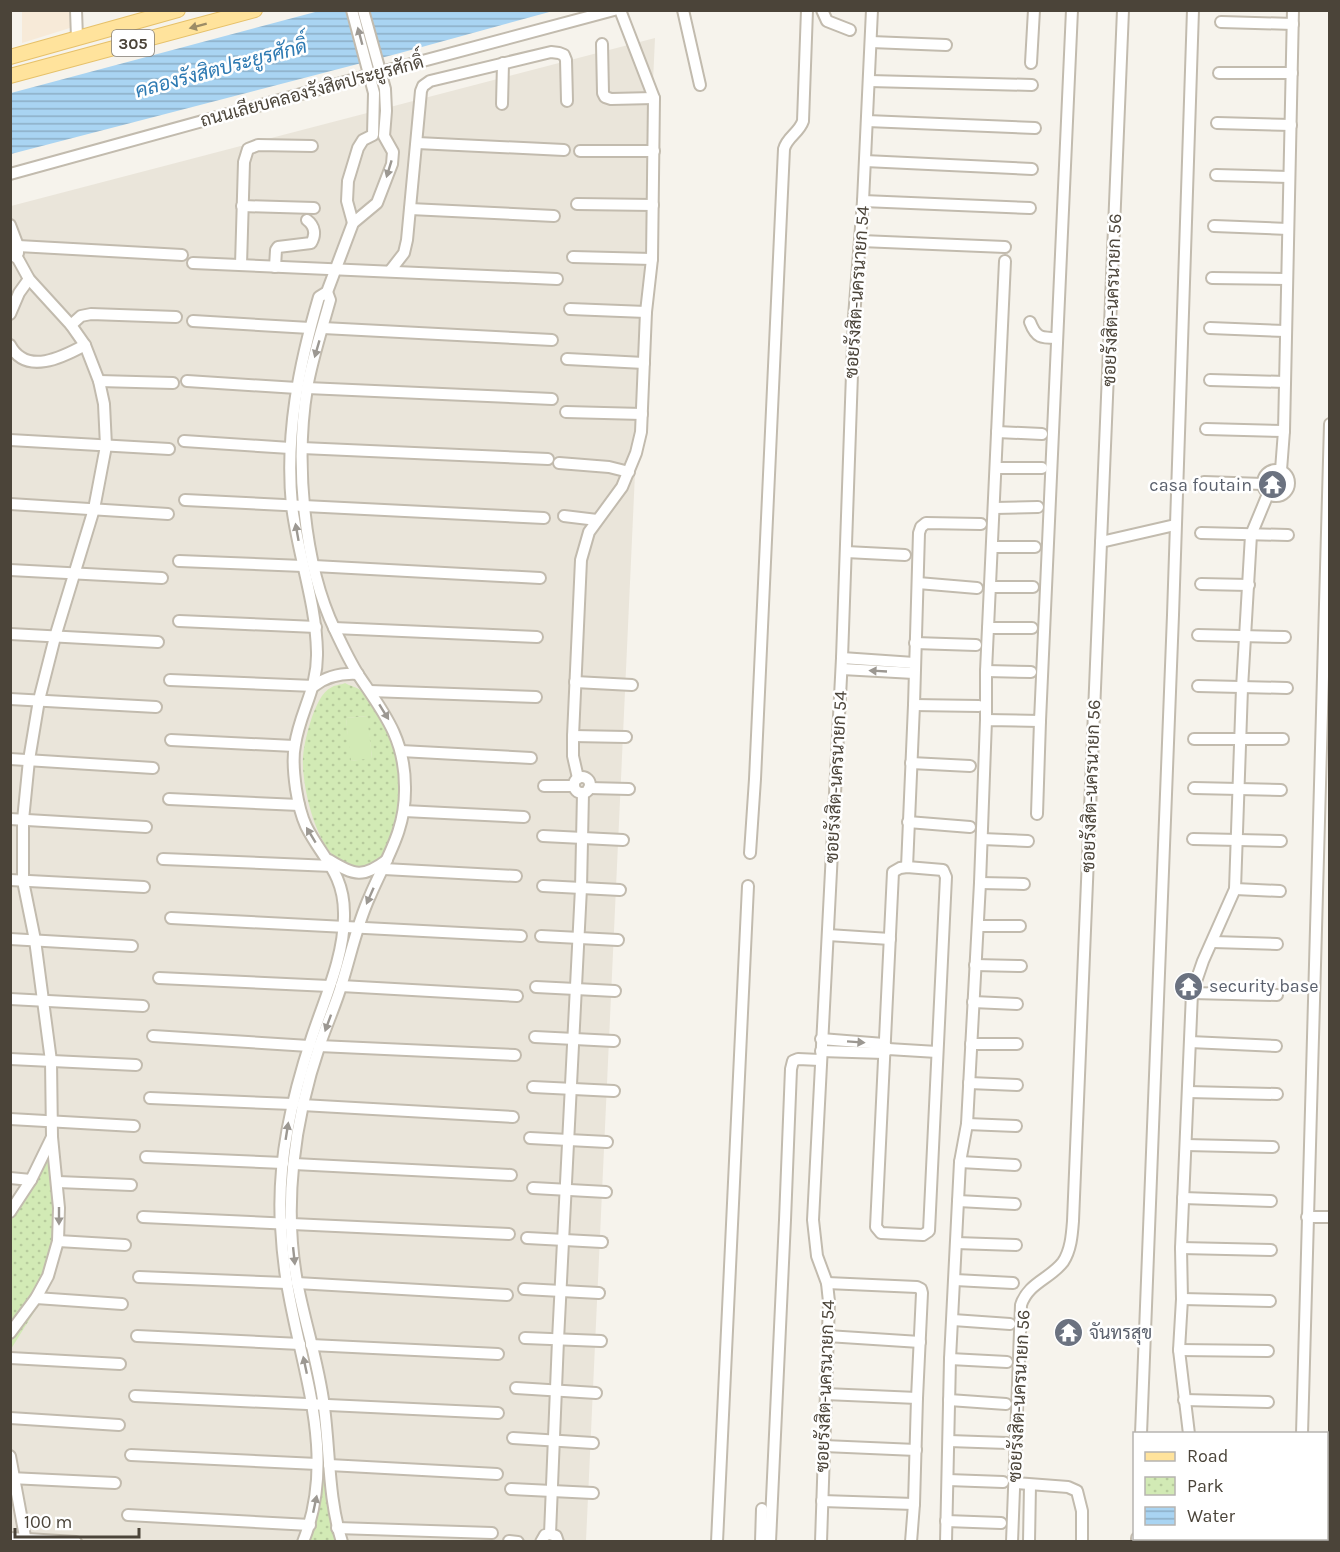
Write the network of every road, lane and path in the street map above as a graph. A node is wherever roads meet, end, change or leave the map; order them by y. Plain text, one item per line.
1 (76, 10) edge
2 (255, 10) edge
3 (352, 10) edge
4 (363, 10) edge
5 (614, 10) edge
6 (620, 10) edge
7 (683, 10) edge
8 (807, 10) edge
9 (822, 10) edge
10 (872, 10) edge
11 (1034, 10) edge
12 (1072, 10) edge
13 (1123, 10) edge
14 (1193, 10) edge
15 (1293, 10) edge
16 (168, 12) edge
17 (1221, 22) dead end
18 (1293, 24) junction
19 (850, 30) dead end
20 (77, 38) junction
21 (871, 42) junction
22 (602, 44) dead end
23 (946, 45) dead end
24 (10, 57) edge
25 (371, 61) junction
26 (503, 63) junction
27 (1031, 63) dead end
28 (1219, 73) dead end
29 (1292, 73) junction
30 (375, 74) junction
31 (10, 76) edge
32 (869, 81) junction
33 (1032, 85) dead end
34 (700, 86) dead end
35 (654, 98) junction
36 (567, 101) dead end
37 (501, 104) dead end
38 (867, 121) junction
39 (1217, 123) dead end
40 (1291, 125) junction
41 (1035, 128) dead end
42 (378, 135) junction
43 (417, 143) junction
44 (312, 146) dead end
45 (564, 150) dead end
46 (580, 151) dead end
47 (654, 151) junction
48 (865, 161) junction
49 (1032, 169) dead end
50 (10, 174) edge
51 (1216, 175) dead end
52 (1289, 177) junction
53 (863, 201) junction
54 (577, 204) dead end
55 (653, 205) junction
56 (242, 206) junction
57 (314, 208) dead end
58 (1030, 208) dead end
59 (410, 209) junction
60 (554, 216) dead end
61 (307, 220) dead end
62 (353, 224) junction
63 (10, 225) edge
64 (1214, 226) dead end
65 (1288, 229) junction
66 (861, 241) junction
67 (1005, 247) dead end
68 (14, 252) edge
69 (182, 255) dead end
70 (573, 257) dead end
71 (652, 259) junction
72 (1005, 261) dead end
73 (193, 263) dead end
74 (241, 265) junction
75 (275, 267) junction
76 (337, 269) junction
77 (390, 271) junction
78 (1212, 278) dead end
79 (29, 279) junction
80 (557, 279) dead end
81 (1287, 279) junction
82 (327, 292) junction
83 (570, 309) dead end
84 (646, 312) junction
85 (10, 314) edge
86 (176, 317) dead end
87 (193, 321) dead end
88 (1030, 322) dead end
89 (71, 324) junction
90 (310, 328) junction
91 (323, 328) junction
92 (1210, 328) dead end
93 (1286, 331) junction
94 (1057, 338) junction
95 (552, 340) dead end
96 (10, 345) edge
97 (85, 345) junction
98 (567, 359) dead end
99 (644, 363) junction
100 (1210, 380) dead end
101 (99, 381) junction
102 (187, 381) dead end
103 (1285, 382) junction
104 (173, 383) dead end
105 (302, 388) junction
106 (552, 399) dead end
107 (566, 412) dead end
108 (642, 414) junction
109 (1329, 424) edge
110 (1206, 429) dead end
111 (1284, 431) junction
112 (997, 432) junction
113 (1042, 434) dead end
114 (10, 440) edge
115 (184, 441) dead end
116 (106, 446) junction
117 (296, 448) junction
118 (169, 449) dead end
119 (548, 459) dead end
120 (559, 463) dead end
121 (997, 468) junction
122 (1041, 468) dead end
123 (1281, 470) junction
124 (628, 472) junction
125 (1204, 482) dead end
126 (1265, 489) junction
127 (185, 500) dead end
128 (10, 504) edge
129 (292, 506) junction
130 (304, 506) junction
131 (1038, 507) dead end
132 (994, 508) junction
133 (94, 509) junction
134 (168, 514) dead end
135 (564, 516) dead end
136 (544, 518) dead end
137 (597, 520) junction
138 (981, 524) dead end
139 (1175, 525) junction
140 (1201, 533) dead end
141 (1251, 535) junction
142 (1288, 535) dead end
143 (1101, 542) junction
144 (993, 547) junction
145 (1035, 547) dead end
146 (846, 552) junction
147 (905, 555) dead end
148 (179, 561) dead end
149 (309, 566) junction
150 (10, 570) edge
151 (74, 573) junction
152 (162, 578) dead end
153 (540, 578) dead end
154 (918, 583) junction
155 (1201, 584) dead end
156 (1249, 585) junction
157 (990, 587) junction
158 (1033, 587) dead end
159 (977, 588) dead end
160 (179, 621) dead end
161 (316, 627) junction
162 (334, 628) junction
163 (988, 628) junction
164 (1032, 628) dead end
165 (10, 634) edge
166 (1198, 635) dead end
167 (55, 637) junction
168 (1245, 637) junction
169 (1285, 637) dead end
170 (537, 638) dead end
171 (158, 642) dead end
172 (915, 643) junction
173 (976, 645) dead end
174 (1326, 658) edge
175 (842, 663) junction
176 (914, 668) junction
177 (986, 671) junction
178 (1031, 672) dead end
179 (358, 674) junction
180 (170, 680) dead end
181 (575, 682) junction
182 (632, 685) dead end
183 (314, 686) junction
184 (1198, 686) dead end
185 (1242, 688) junction
186 (1287, 688) dead end
187 (370, 691) junction
188 (536, 697) dead end
189 (10, 699) edge
190 (39, 700) junction
191 (914, 705) junction
192 (979, 706) dead end
193 (156, 707) dead end
194 (986, 720) junction
195 (1040, 721) junction
196 (573, 736) junction
197 (626, 737) dead end
198 (1194, 739) dead end
199 (1240, 739) junction
200 (1283, 739) dead end
201 (171, 740) dead end
202 (294, 746) junction
203 (401, 751) junction
204 (531, 758) dead end
205 (10, 759) edge
206 (28, 759) junction
207 (911, 763) junction
208 (970, 766) dead end
209 (153, 768) dead end
210 (576, 782) junction
211 (544, 786) dead end
212 (1194, 788) dead end
213 (1239, 788) junction
214 (629, 789) dead end
215 (1281, 790) dead end
216 (586, 791) junction
217 (170, 799) dead end
218 (299, 805) junction
219 (404, 811) junction
220 (1037, 814) dead end
221 (524, 817) dead end
222 (10, 819) edge
223 (23, 820) junction
224 (908, 822) junction
225 (146, 827) dead end
226 (970, 827) dead end
227 (543, 836) dead end
228 (583, 838) junction
229 (982, 839) junction
230 (1193, 839) dead end
231 (623, 840) dead end
232 (1237, 840) junction
233 (1028, 841) dead end
234 (1281, 841) dead end
235 (750, 853) dead end
236 (163, 859) dead end
237 (330, 863) junction
238 (386, 865) junction
239 (907, 867) junction
240 (516, 876) dead end
241 (10, 880) edge
242 (23, 881) junction
243 (980, 883) junction
244 (1024, 884) dead end
245 (543, 886) dead end
246 (748, 886) dead end
247 (144, 887) dead end
248 (581, 888) junction
249 (620, 890) dead end
250 (1235, 890) junction
251 (1280, 891) dead end
252 (171, 918) dead end
253 (978, 926) junction
254 (1020, 926) dead end
255 (344, 927) junction
256 (358, 928) junction
257 (828, 935) junction
258 (521, 936) dead end
259 (541, 936) dead end
260 (579, 938) junction
261 (10, 939) edge
262 (890, 939) junction
263 (35, 940) junction
264 (618, 940) dead end
265 (1213, 942) junction
266 (1277, 944) dead end
267 (132, 946) dead end
268 (975, 965) junction
269 (1021, 966) dead end
270 (159, 978) dead end
271 (329, 986) junction
272 (341, 986) junction
273 (536, 987) dead end
274 (576, 989) junction
275 (615, 991) dead end
276 (1192, 993) junction
277 (1277, 995) dead end
278 (517, 996) dead end
279 (10, 999) edge
280 (44, 1000) junction
281 (973, 1002) junction
282 (1017, 1004) dead end
283 (143, 1006) dead end
284 (153, 1036) dead end
285 (535, 1037) dead end
286 (574, 1039) junction
287 (614, 1041) dead end
288 (1190, 1042) junction
289 (971, 1044) junction
290 (1017, 1044) dead end
291 (314, 1046) junction
292 (1276, 1046) dead end
293 (885, 1049) junction
294 (821, 1050) junction
295 (937, 1052) junction
296 (515, 1055) dead end
297 (10, 1059) edge
298 (51, 1061) junction
299 (136, 1065) dead end
300 (969, 1083) junction
301 (1017, 1085) dead end
302 (533, 1087) dead end
303 (571, 1089) junction
304 (614, 1091) dead end
305 (1188, 1092) junction
306 (1276, 1095) dead end
307 (150, 1098) dead end
308 (297, 1105) junction
309 (513, 1117) dead end
310 (10, 1119) edge
311 (53, 1121) junction
312 (967, 1124) junction
313 (134, 1126) dead end
314 (1016, 1126) dead end
315 (52, 1137) junction
316 (530, 1138) dead end
317 (568, 1140) junction
318 (607, 1142) dead end
319 (1186, 1145) junction
320 (1273, 1147) dead end
321 (146, 1157) dead end
322 (960, 1162) junction
323 (288, 1164) junction
324 (1015, 1166) dead end
325 (511, 1175) dead end
326 (10, 1178) edge
327 (31, 1180) junction
328 (58, 1182) junction
329 (131, 1185) dead end
330 (533, 1188) dead end
331 (566, 1190) junction
332 (606, 1192) dead end
333 (1183, 1198) junction
334 (958, 1201) junction
335 (1271, 1201) dead end
336 (1015, 1204) dead end
337 (10, 1212) edge
338 (143, 1217) dead end
339 (1307, 1217) junction
340 (1329, 1218) edge
341 (286, 1223) junction
342 (509, 1234) dead end
343 (526, 1238) dead end
344 (564, 1240) junction
345 (58, 1241) junction
346 (602, 1242) dead end
347 (956, 1243) junction
348 (125, 1245) dead end
349 (1017, 1245) dead end
350 (1181, 1248) junction
351 (1271, 1250) dead end
352 (139, 1277) dead end
353 (955, 1280) junction
354 (292, 1283) junction
355 (827, 1283) junction
356 (1013, 1283) dead end
357 (524, 1289) dead end
358 (561, 1290) junction
359 (599, 1293) dead end
360 (507, 1295) dead end
361 (36, 1298) junction
362 (1182, 1299) junction
363 (1270, 1301) dead end
364 (123, 1305) dead end
365 (953, 1320) junction
366 (1010, 1323) dead end
367 (10, 1333) edge
368 (137, 1336) dead end
369 (827, 1336) junction
370 (525, 1338) dead end
371 (558, 1340) junction
372 (601, 1341) dead end
373 (920, 1342) junction
374 (306, 1344) junction
375 (1179, 1350) junction
376 (1268, 1351) dead end
377 (498, 1354) dead end
378 (10, 1358) edge
379 (950, 1359) junction
380 (1007, 1362) dead end
381 (120, 1364) dead end
382 (516, 1388) dead end
383 (556, 1390) junction
384 (596, 1393) dead end
385 (825, 1394) junction
386 (135, 1396) dead end
387 (917, 1398) junction
388 (950, 1400) junction
389 (1184, 1400) junction
390 (1268, 1402) dead end
391 (1006, 1404) dead end
392 (319, 1405) junction
393 (498, 1413) dead end
394 (10, 1418) edge
395 (118, 1425) dead end
396 (1141, 1432) edge
397 (1189, 1432) edge
398 (1302, 1432) edge
399 (513, 1438) dead end
400 (554, 1440) junction
401 (949, 1442) junction
402 (593, 1443) dead end
403 (1007, 1443) dead end
404 (824, 1446) junction
405 (916, 1450) junction
406 (131, 1455) dead end
407 (10, 1456) edge
408 (323, 1464) junction
409 (497, 1474) dead end
410 (12, 1478) edge
411 (948, 1480) junction
412 (1003, 1482) dead end
413 (1015, 1483) junction
414 (115, 1484) dead end
415 (1030, 1485) junction
416 (511, 1489) dead end
417 (552, 1491) junction
418 (593, 1493) dead end
419 (822, 1501) junction
420 (914, 1504) junction
421 (762, 1509) dead end
422 (128, 1515) dead end
423 (946, 1521) junction
424 (1001, 1523) dead end
425 (309, 1525) junction
426 (337, 1528) junction
427 (492, 1533) dead end
428 (10, 1538) edge
429 (555, 1539) edge
430 (26, 1540) edge
431 (509, 1541) edge
432 (76, 1542) edge
433 (303, 1542) edge
434 (342, 1542) edge
435 (518, 1542) edge
436 (541, 1542) edge
437 (717, 1542) edge
438 (761, 1542) edge
439 (770, 1542) edge
440 (821, 1542) edge
441 (911, 1542) edge
442 (946, 1542) edge
443 (1012, 1542) edge
444 (1029, 1542) edge
445 (1082, 1542) edge

1 - 20 street
2 -> 31 main road, 305
25 -> 3 street
4 - 25 street
5 - 30 street, ถนนเลียบคลองรังสิตประยูรศักดิ์
6 - 35 street
7 - 34 street
8 - 235 street
9 - 19 street
10 - 21 street, ซอยรังสิต-นครนายก 54
11 - 27 street
12 - 94 street
13 - 143 street, ซอยรังสิต-นครนายก 56
14 - 139 street
15 - 18 street
16 - 20 main road, 305
17 - 18 street
18 - 29 street
20 - 24 main road, 305
21 - 23 street
21 - 32 street, ซอยรังสิต-นครนายก 54
22 - 35 street
25 - 30 street
26 - 36 street
26 - 37 street
26 - 43 street
28 - 29 street
29 - 40 street
30 - 42 street
30 - 50 street, ถนนเลียบคลองรังสิตประยูรศักดิ์
32 - 33 street
32 - 38 street, ซอยรังสิต-นครนายก 54
35 - 47 street
38 - 41 street
38 - 48 street, ซอยรังสิต-นครนายก 54
39 - 40 street
40 - 52 street
42 - 62 street
42 -> 62 street
43 - 45 street
43 - 59 street
44 - 56 street
46 - 47 street
47 - 55 street
48 - 49 street
48 - 53 street, ซอยรังสิต-นครนายก 54
51 - 52 street
52 - 65 street
53 - 58 street
53 - 66 street, ซอยรังสิต-นครนายก 54
54 - 55 street
55 - 71 street
56 - 57 street
56 - 74 street
59 - 60 street
59 - 77 street
61 - 75 street
62 - 76 street
63 - 68 street
64 - 65 street
65 - 81 street
66 - 67 street
66 - 146 street, ซอยรังสิต-นครนายก 54
68 - 69 street
68 - 79 street
70 - 71 street
71 - 84 street
72 - 112 street
73 - 74 street
74 - 75 street
75 - 76 street
76 - 77 street
76 - 82 street
77 - 80 street
78 - 81 street
79 - 85 street
79 - 89 street
81 - 93 street
82 - 90 street
82 - 91 street
83 - 84 street
84 - 99 street
86 - 89 street
87 - 90 street
88 - 94 street
89 - 97 street
90 - 105 street
91 - 95 street
91 -> 105 street
92 - 93 street
93 - 103 street
94 - 195 street
96 - 97 street
97 - 101 street
98 - 99 street
99 - 108 street
100 - 103 street
101 - 104 street
101 - 116 street
102 - 105 street
103 - 111 street
105 - 106 street
105 - 117 street
107 - 108 street
108 - 124 street
109 - 174 street
110 - 111 street
111 - 123 street
112 - 113 street
112 - 121 street
114 - 116 street
115 - 117 street
116 - 118 street
116 - 133 street
117 - 119 street
117 - 129 street
117 - 130 street
120 - 124 street
121 - 122 street
121 - 132 street
123 - 126 street
123 - 126 street
124 - 137 street
125 - 126 street
126 - 141 street
127 - 129 street
128 - 133 street
129 - 130 street
149 -> 129 street
130 - 136 street
130 - 149 street
131 - 132 street
132 - 144 street
133 - 134 street
133 - 151 street
135 - 137 street
137 - 181 street
138 - 154 street
139 - 143 street
139 - 396 street
140 - 141 street
141 - 142 street
141 - 156 street
143 - 413 street, ซอยรังสิต-นครนายก 56
144 - 145 street
144 - 157 street
146 - 147 street
146 - 175 street, ซอยรังสิต-นครนายก 54
148 - 149 street
149 - 153 street
149 - 161 street
149 - 162 street
150 - 151 street
151 - 152 street
151 - 167 street
154 - 159 street
154 - 172 street
155 - 156 street
156 - 168 street
157 - 158 street
157 - 163 street
160 - 161 street
161 - 183 street
162 - 170 street
162 - 179 street
163 - 164 street
163 - 177 street
165 - 167 street
166 - 168 street
167 - 171 street
167 - 190 street
168 - 169 street
168 - 185 street
172 - 173 street
172 - 176 street
174 - 339 street
175 - 176 street
175 - 257 street, ซอยรังสิต-นครนายก 54
176 - 191 street
177 - 178 street
177 - 194 street
179 - 183 street
179 - 187 street
180 - 183 street
181 - 182 street
181 - 196 street
183 - 202 street
184 - 185 street
185 - 186 street
185 - 199 street
187 - 188 street
187 -> 203 street
189 - 190 street
190 - 193 street
190 - 206 street
191 - 192 street
191 - 207 street
194 - 195 street
194 - 229 street
195 - 220 street
196 - 197 street
196 - 210 street
198 - 199 street
199 - 200 street
199 - 213 street
201 - 202 street
202 - 218 street
203 - 204 street
203 - 219 street
205 - 206 street
206 - 209 street
206 - 223 street
207 - 208 street
207 - 224 street
210 - 211 street
210 - 216 street
212 - 213 street
213 - 215 street
213 - 232 street
214 - 216 street
216 - 228 street
217 - 218 street
237 -> 218 street
219 - 221 street
219 - 238 street
222 - 223 street
223 - 225 street
223 - 242 street
224 - 226 street
224 - 239 street
227 - 228 street
228 - 231 street
228 - 248 street
229 - 233 street
229 - 243 street
230 - 232 street
232 - 234 street
232 - 250 street
236 - 237 street
237 - 238 street
237 - 255 street
238 - 240 street
238 -> 256 street
239 - 262 street
239 - 295 street
241 - 242 street
242 - 247 street
242 - 263 street
243 - 244 street
243 - 253 street
245 - 248 street
246 - 437 street
248 - 249 street
248 - 260 street
250 - 251 street
250 - 265 street
252 - 255 street
253 - 254 street
253 - 268 street
255 - 256 street
255 - 271 street
256 - 258 street
256 - 272 street
257 - 262 street
257 - 294 street, ซอยรังสิต-นครนายก 54
259 - 260 street
260 - 264 street
260 - 274 street
261 - 263 street
262 - 293 street
263 - 267 street
263 - 280 street
265 - 266 street
265 - 276 street
268 - 269 street
268 - 281 street
270 - 271 street
271 - 291 street
272 - 278 street
272 -> 291 street
273 - 274 street
274 - 275 street
274 - 286 street
276 - 277 street
276 - 288 street
279 - 280 street
280 - 283 street
280 - 298 street
281 - 282 street
281 - 289 street
284 - 291 street
285 - 286 street
286 - 287 street
286 - 303 street
288 - 292 street
288 - 305 street
289 - 290 street
289 - 300 street
291 - 296 street
291 - 308 street
293 - 294 street
293 - 295 street
293 - 295 street
294 - 355 street, ซอยรังสิต-นครนายก 54
294 - 439 street
297 - 298 street
298 - 299 street
298 - 311 street
300 - 301 street
300 - 312 street
302 - 303 street
303 - 304 street
303 - 317 street
305 - 306 street
305 - 319 street
307 - 308 street
308 - 309 street
308 - 323 street
310 - 311 street
311 - 313 street
311 - 315 street
312 - 314 street
312 - 322 street
315 - 327 street
315 - 328 street
316 - 317 street
317 - 318 street
317 - 331 street
319 - 320 street
319 - 333 street
321 - 323 street
322 - 324 street
322 - 334 street
323 - 325 street
323 - 341 street
326 - 327 street
327 - 337 street
328 - 329 street
328 -> 345 street
330 - 331 street
331 - 332 street
331 - 344 street
333 - 335 street
333 - 350 street
334 - 336 street
334 - 347 street
338 - 341 street
339 - 340 street
339 - 398 street
341 - 342 street
341 - 354 street
343 - 344 street
344 - 346 street
344 - 358 street
345 - 348 street
345 - 361 street
347 - 349 street
347 - 353 street
350 - 351 street
350 - 362 street
352 - 354 street
353 - 356 street
353 - 365 street
354 - 360 street
354 - 374 street
355 - 369 street, ซอยรังสิต-นครนายก 54
355 - 373 street
357 - 358 street
358 - 359 street
358 - 371 street
361 - 364 street
361 - 367 street
362 - 363 street
362 - 375 street
365 - 366 street
365 - 379 street
368 - 374 street
369 - 373 street
369 - 385 street, ซอยรังสิต-นครนายก 54
370 - 371 street
371 - 372 street
371 - 383 street
373 - 387 street
374 - 377 street
374 - 392 street
375 - 376 street
375 - 389 street
378 - 381 street
379 - 380 street
379 - 388 street
382 - 383 street
383 - 384 street
383 - 400 street
385 - 387 street
385 - 404 street, ซอยรังสิต-นครนายก 54
386 - 392 street
387 - 405 street
388 - 391 street
388 - 401 street
389 - 390 street
389 - 397 street
392 - 393 street
392 - 408 street
394 - 395 street
399 - 400 street
400 - 402 street
400 - 417 street
401 - 403 street
401 - 411 street
404 - 405 street
404 - 419 street, ซอยรังสิต-นครนายก 54
405 - 420 street
406 - 408 street
407 - 410 street
408 - 409 street
425 -> 408 street
408 - 426 street
410 - 414 street
410 - 430 street
411 - 412 street
411 - 423 street
413 - 415 street
413 - 443 street, ซอยรังสิต-นครนายก 56
415 - 444 street
415 - 445 street
416 - 417 street
417 - 418 street
417 - 429 street
419 - 420 street
419 - 440 street, ซอยรังสิต-นครนายก 54
420 - 441 street
421 - 438 street
422 - 425 street
423 - 424 street
423 - 442 street
425 - 433 street
426 - 427 street
426 - 434 street
428 - 430 street
429 - 436 street
430 - 432 street
431 - 435 street

